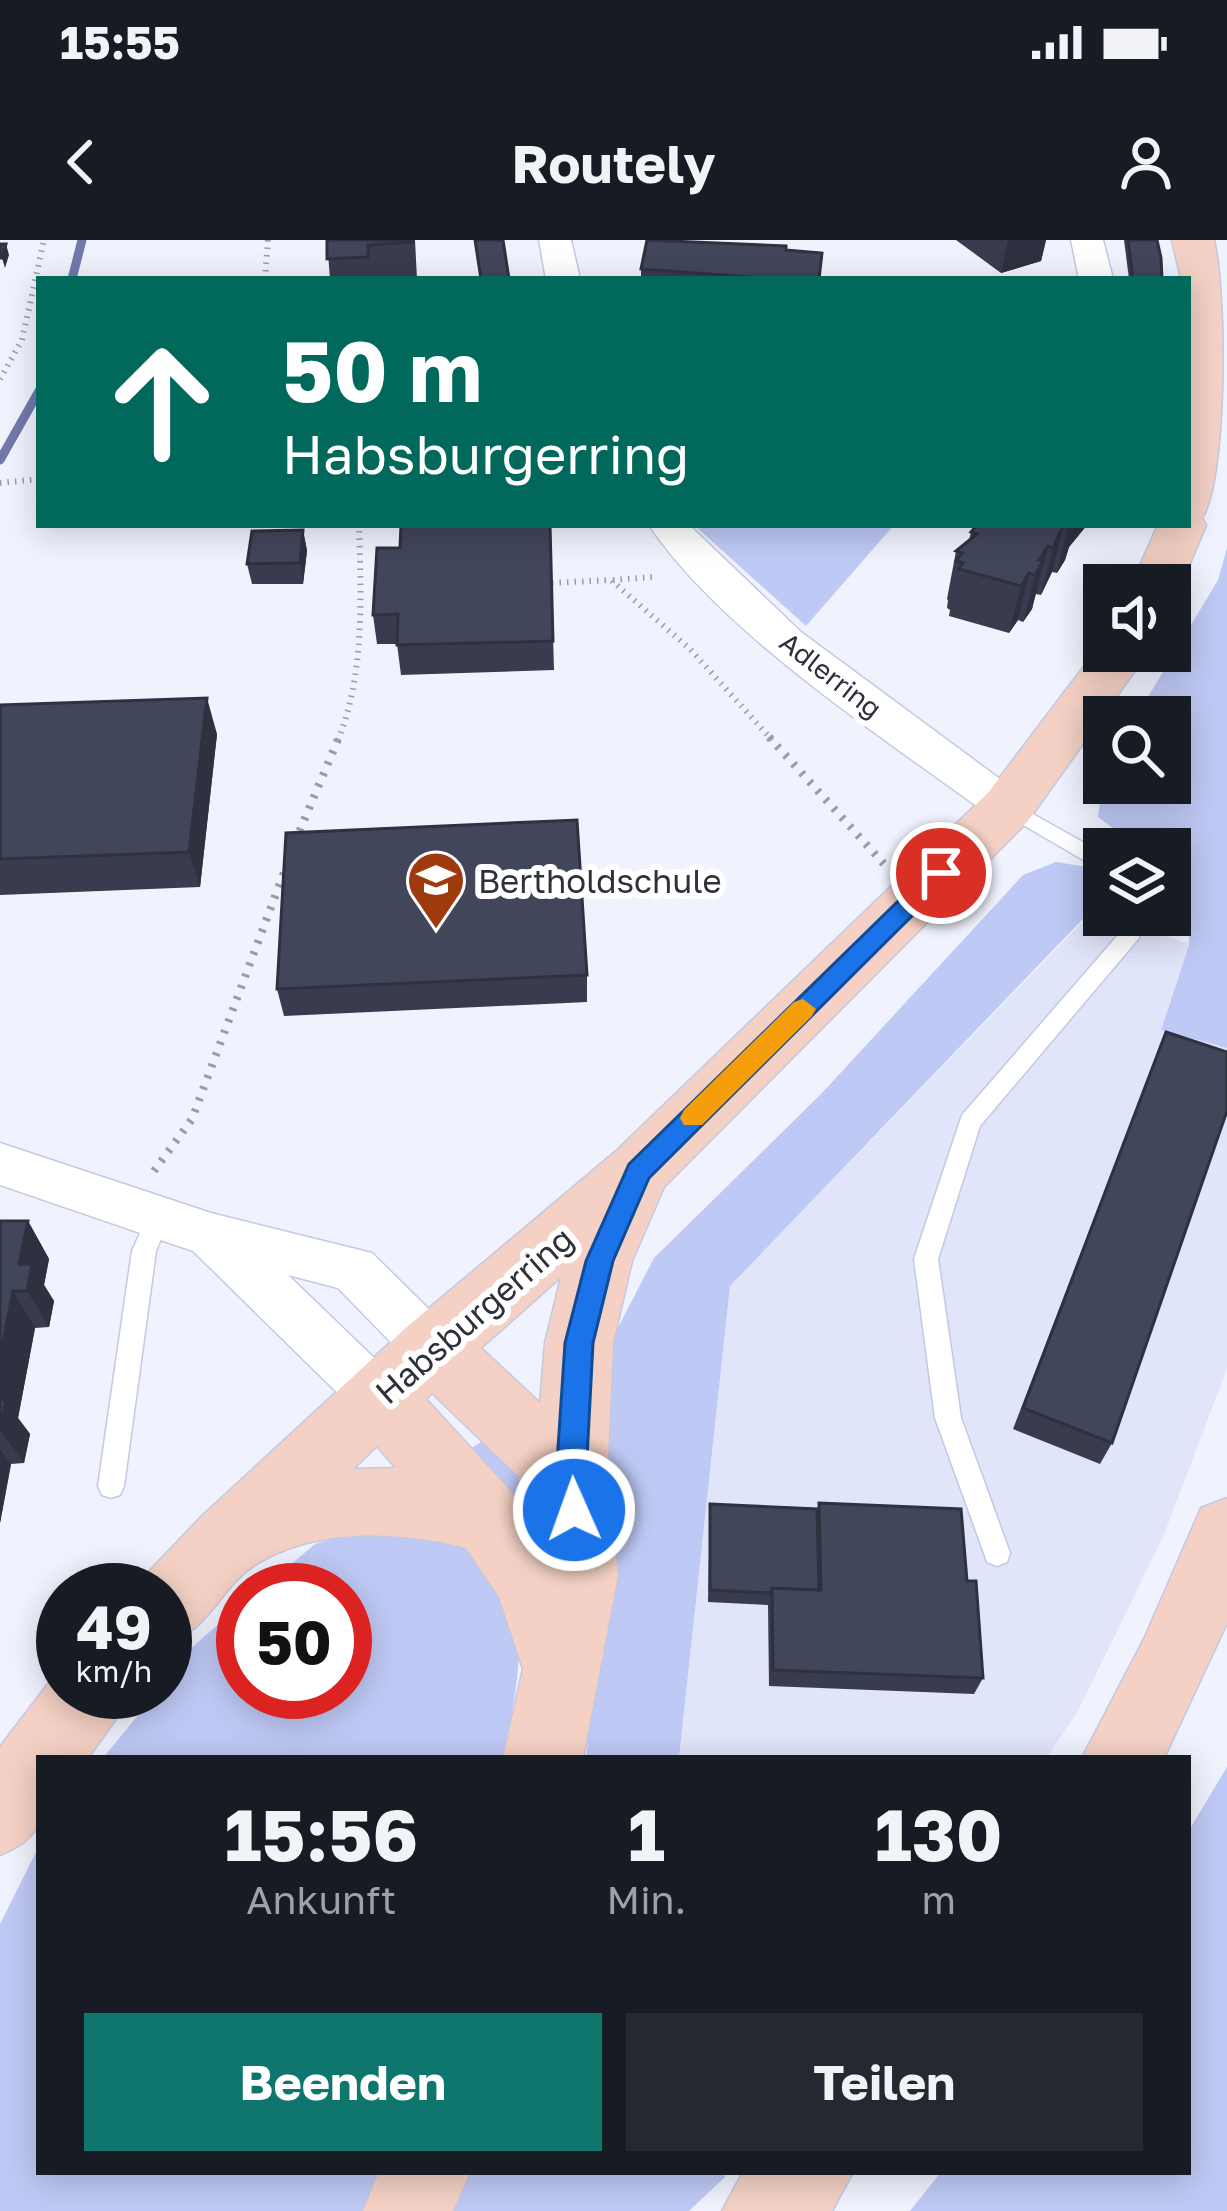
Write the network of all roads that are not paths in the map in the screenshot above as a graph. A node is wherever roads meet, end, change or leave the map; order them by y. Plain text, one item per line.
1 (555, 240) edge
2 (1088, 240) edge
3 (1193, 240) edge
4 (562, 276) edge
5 (1095, 276) edge
6 (1191, 489) edge
7 (671, 528) edge
8 (1177, 528) edge
9 (1164, 564) edge
10 (1109, 672) edge
11 (1009, 807) junction
12 (1083, 851) edge
13 (1128, 936) edge
14 (0, 1164) edge
15 (638, 1172) junction
16 (156, 1193) junction
17 (211, 1234) junction
18 (432, 1348) junction
19 (379, 1398) junction
20 (571, 1478) junction
21 (111, 1486) dead end
22 (489, 1520) junction
23 (1227, 1533) edge
24 (228, 1540) junction
25 (997, 1553) dead end
26 (192, 1580) edge
27 (560, 1666) junction
28 (69, 1719) edge
29 (41, 1755) edge
30 (544, 1755) edge
31 (1124, 1755) edge
32 (36, 1762) edge
33 (0, 1815) edge
34 (423, 2175) edge
35 (805, 2175) edge
36 (408, 2211) edge
37 (767, 2211) edge

1 - 4 street
2 - 5 street
3 - 6 street
7 - 11 street, Adlerring
8 - 9 street
10 - 11 street, Habsburgerring
11 - 12 lane
11 - 15 street, Habsburgerring
13 - 25 lane
14 - 16 street
15 - 18 street, Habsburgerring
15 - 20 street
16 - 17 street
16 - 21 lane
17 - 18 street
17 - 19 street
18 - 19 street, Habsburgerring
18 - 20 street
19 - 22 street
19 - 24 street, Habsburgerring
20 - 27 street
22 - 24 street
22 - 27 street
23 - 31 street
24 - 26 street, Habsburgerring
27 - 30 street
28 - 29 street
32 - 33 street
34 - 36 street
35 - 37 street

